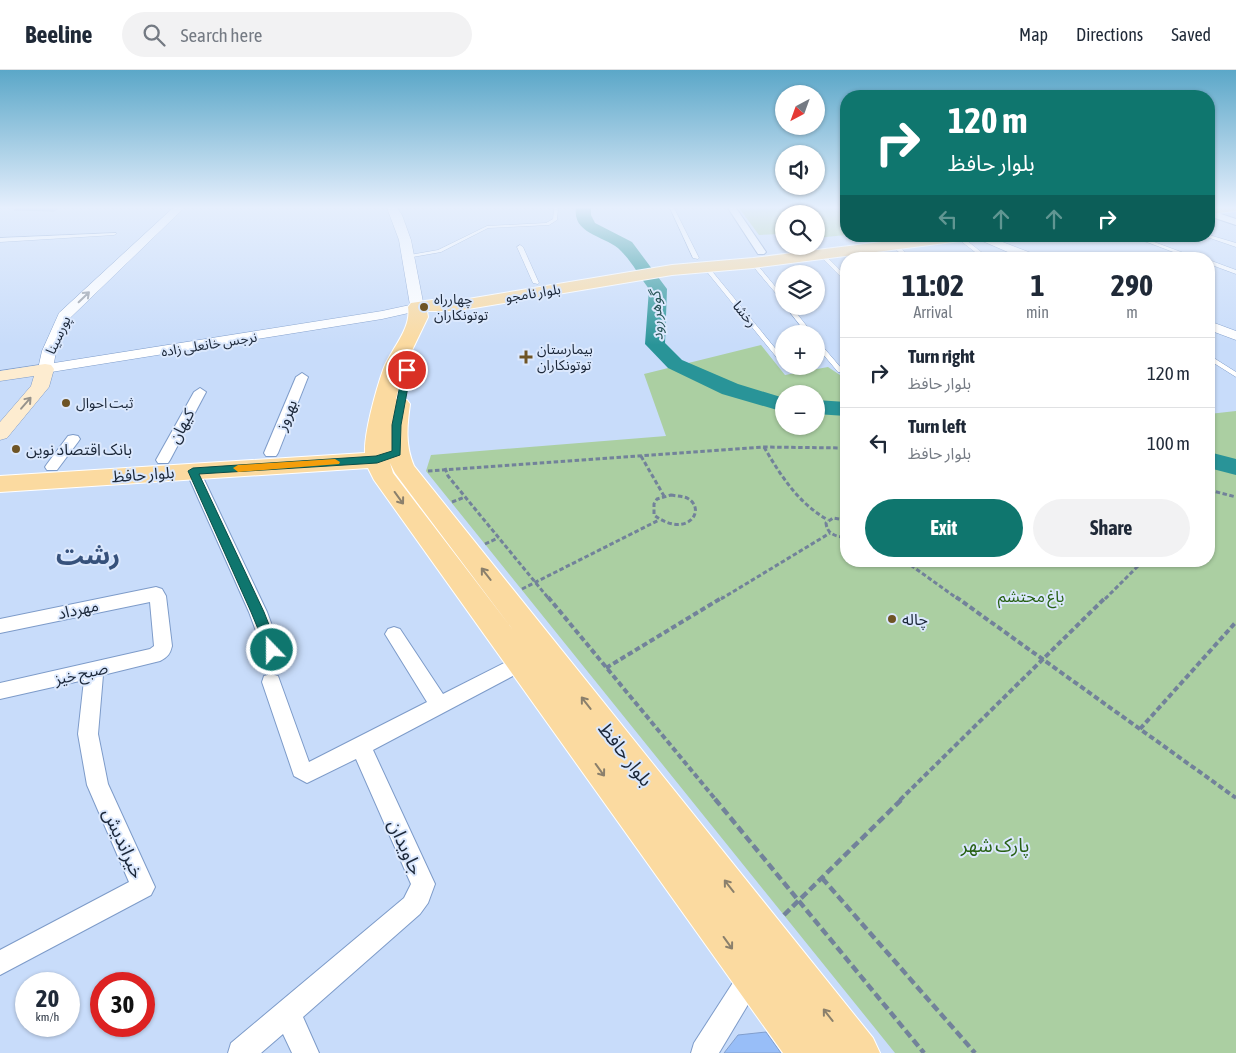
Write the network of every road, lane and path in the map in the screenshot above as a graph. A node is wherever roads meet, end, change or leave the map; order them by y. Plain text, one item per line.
1 (130, 254) edge
2 (407, 254) edge
3 (428, 254) edge
4 (523, 254) edge
5 (697, 254) edge
6 (755, 254) edge
7 (786, 254) edge
8 (822, 255) joint
9 (757, 258) junction
10 (408, 259) junction
11 (701, 262) junction
12 (1215, 264) edge
13 (633, 272) junction
14 (1236, 272) edge
15 (840, 273) edge
16 (536, 283) junction
17 (775, 287) edge
18 (424, 306) junction
19 (795, 315) edge
20 (803, 325) edge
21 (1215, 327) edge
22 (1236, 336) edge
23 (825, 351) edge
24 (775, 352) edge
25 (1215, 361) edge
26 (840, 367) edge
27 (45, 369) junction
28 (1236, 375) edge
29 (0, 376) edge
30 (302, 377) dead end
31 (200, 392) dead end
32 (0, 434) edge
33 (73, 439) dead end
34 (764, 448) junction
35 (840, 448) edge
36 (271, 453) junction
37 (642, 456) junction
38 (390, 459) junction
39 (163, 460) junction
40 (52, 467) junction
41 (446, 468) junction
42 (193, 471) junction
43 (2, 481) edge
44 (1215, 492) edge
45 (664, 496) junction
46 (465, 497) junction
47 (1236, 497) edge
48 (447, 505) dead end
49 (840, 518) edge
50 (659, 520) junction
51 (828, 520) junction
52 (830, 533) junction
53 (840, 536) edge
54 (498, 538) junction
55 (480, 546) dead end
56 (913, 567) edge
57 (1137, 567) edge
58 (536, 583) junction
59 (517, 592) dead end
60 (1236, 622) edge
61 (0, 626) edge
62 (394, 634) dead end
63 (272, 650) dead end
64 (161, 652) joint
65 (1043, 660) junction
66 (521, 663) junction
67 (606, 668) junction
68 (94, 670) junction
69 (271, 682) dead end
70 (0, 691) edge
71 (439, 705) junction
72 (1140, 729) junction
73 (361, 746) junction
74 (1236, 798) edge
75 (822, 878) junction
76 (798, 901) junction
77 (769, 948) junction
78 (0, 963) edge
79 (287, 1012) junction
80 (240, 1053) edge
81 (306, 1053) edge
82 (704, 1053) edge
83 (809, 1053) edge
84 (858, 1053) edge
85 (924, 1053) edge
86 (974, 1053) edge

27 -> 1 street, پورسینا
2 - 10 street
3 - 10 lane
4 - 16 lane
5 - 11 lane, رخشا
6 - 9 street
7 - 9 main road, بلوار نامجو
8 - 9 main road, بلوار نامجو
8 - 15 lane
9 - 11 main road, بلوار نامجو
9 - 17 lane
10 - 18 street
11 - 13 main road, بلوار نامجو
11 - 24 lane, رخشا
12 - 14 lane
13 - 16 main road, بلوار نامجو
13 - 18 main road, بلوار نامجو
16 - 18 main road, بلوار نامجو
18 - 27 street, نرجس خانعلی زاده
18 - 38 main road, بلوار حافظ
19 - 20 lane
21 - 22 street
23 - 26 lane
25 - 28 lane
27 - 29 main road, نرجس خانعلی زاده
32 -> 27 main road, پورسینا
30 - 36 street, بهروز
31 - 39 street, کیهان
33 - 40 street
34 - 35 path
34 - 37 path
34 - 51 path
36 - 38 main road, بلوار حافظ
36 - 39 main road, بلوار حافظ
37 - 41 path
37 - 45 path
38 - 41 path
38 - 42 main road, بلوار حافظ
38 -> 66 main road, بلوار حافظ
77 -> 38 main road, بلوار حافظ
39 - 40 main road, بلوار حافظ
40 - 43 main road, بلوار حافظ
41 - 46 path
42 - 43 main road, بلوار حافظ
42 - 63 street
44 - 47 path
45 - 50 path
45 - 50 path
46 - 48 path
46 - 54 path
49 - 51 path
50 - 58 path
51 - 52 path
52 - 53 path
52 - 67 path
54 - 55 path
54 - 58 path
56 - 65 path
57 - 65 path
58 - 59 path
58 - 67 path
60 - 72 path
61 - 64 street, مهرداد
62 - 71 street
64 - 68 street, صبح خیز
65 - 72 path
65 - 75 path
66 - 71 street
66 -> 77 main road, بلوار حافظ
67 - 76 path
68 - 70 street, صبح خیز
68 - 78 street, خیراندیش
69 - 73 street
71 - 73 street
72 - 74 path
73 - 79 street, جاویدان
75 - 76 path
75 - 86 path
76 - 77 path
76 - 85 path
77 - 82 street
77 - 83 main road, بلوار حافظ
84 -> 77 main road, بلوار حافظ
79 - 80 street, جاویدان
79 - 81 street

